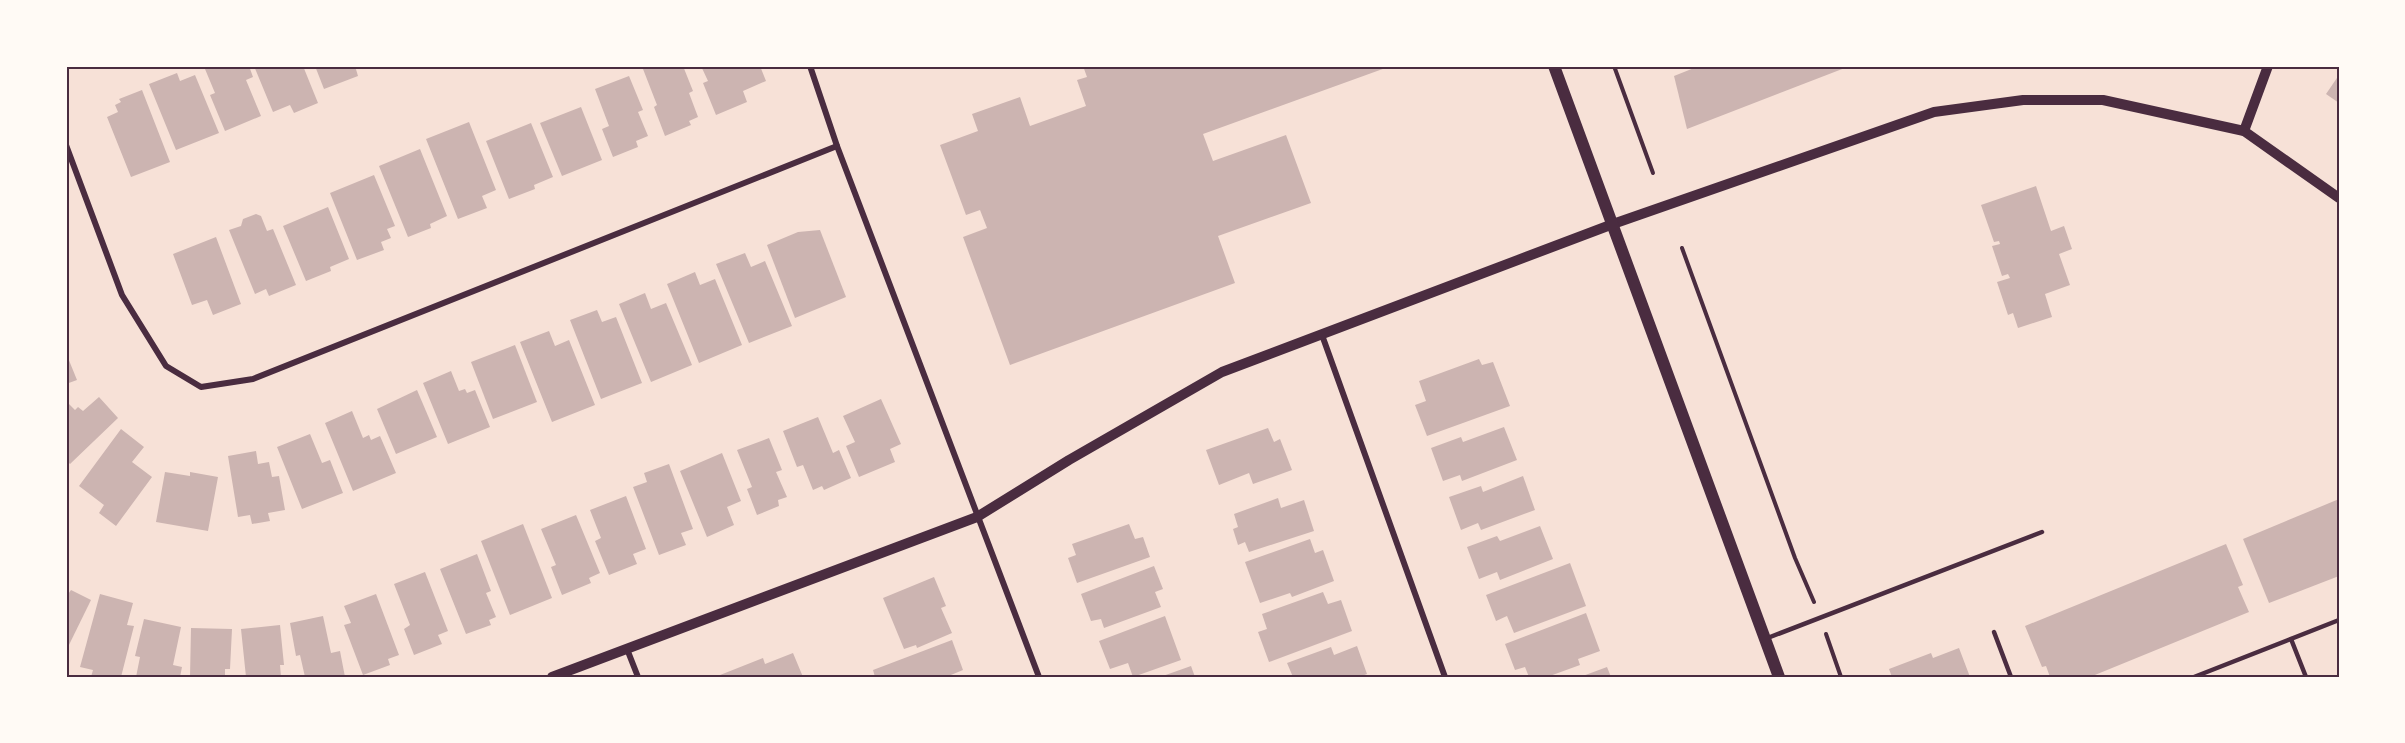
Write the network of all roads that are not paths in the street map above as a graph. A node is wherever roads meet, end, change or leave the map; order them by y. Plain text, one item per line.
1 (810, 66) edge
2 (1554, 66) edge
3 (2268, 66) edge
4 (2244, 131) junction
5 (66, 145) edge
6 (837, 146) junction
7 (2339, 198) edge
8 (1613, 224) junction
9 (1322, 335) junction
10 (977, 517) junction
11 (2042, 532) dead end
12 (2339, 620) edge
13 (1994, 632) dead end
14 (1765, 639) junction
15 (2291, 639) junction
16 (627, 648) junction
17 (552, 677) edge
18 (638, 677) edge
19 (1039, 677) edge
20 (1444, 677) edge
21 (1779, 677) edge
22 (2011, 677) edge
23 (2194, 677) edge
24 (2306, 677) edge

1 - 6 street
2 - 8 main road
3 - 4 street
4 - 7 street
4 - 8 street
5 - 6 street
6 - 10 street
8 - 9 street
8 - 14 main road
9 - 10 street
9 - 20 street
10 - 16 street
10 - 19 street
11 - 14 lane
12 - 15 lane
13 - 22 lane
14 - 21 main road
15 - 23 lane
15 - 24 lane
16 - 17 street
16 - 18 street

